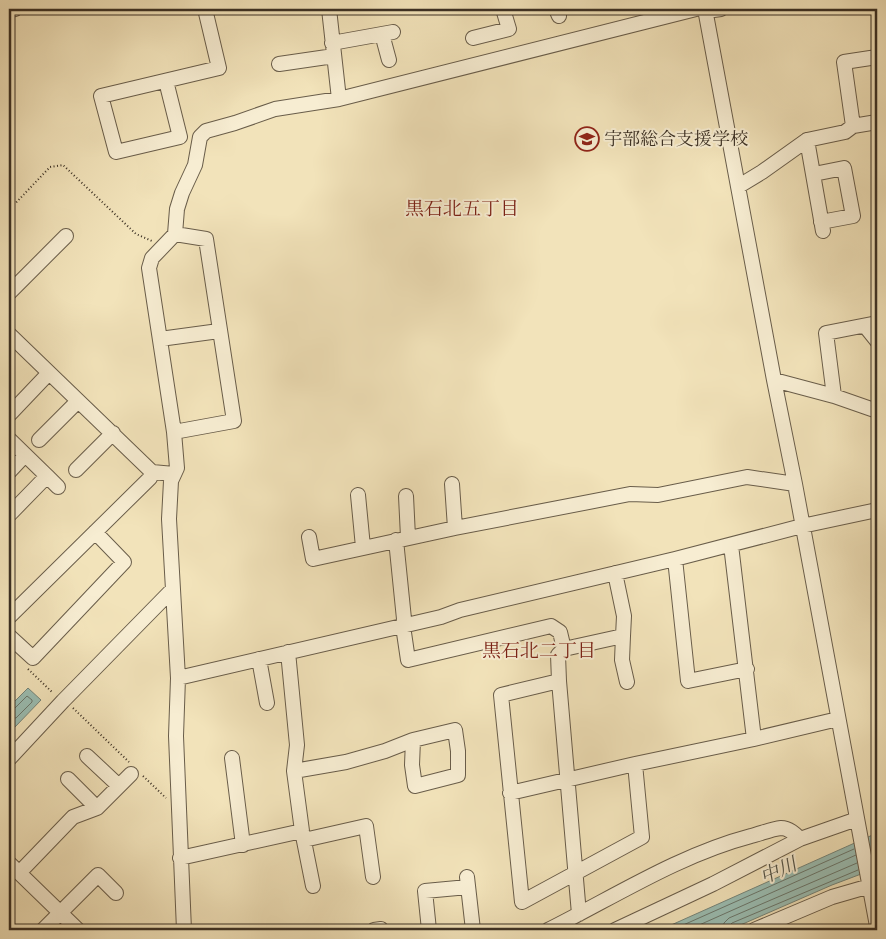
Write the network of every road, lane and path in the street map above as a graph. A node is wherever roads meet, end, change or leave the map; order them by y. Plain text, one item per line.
1 (15, 9) edge
2 (206, 9) edge
3 (329, 9) edge
4 (503, 9) edge
5 (702, 9) edge
6 (721, 9) edge
7 (9, 10) edge
8 (473, 38) dead end
9 (333, 50) junction
10 (877, 57) edge
11 (389, 60) dead end
12 (279, 64) dead end
13 (166, 80) junction
14 (339, 99) junction
15 (877, 122) edge
16 (853, 126) junction
17 (807, 140) junction
18 (814, 174) junction
19 (739, 186) junction
20 (9, 210) edge
21 (175, 234) junction
22 (66, 236) dead end
23 (164, 246) junction
24 (9, 293) edge
25 (871, 324) edge
26 (219, 331) junction
27 (9, 334) edge
28 (160, 339) junction
29 (877, 341) edge
30 (48, 374) junction
31 (774, 380) junction
32 (834, 396) junction
33 (78, 401) junction
34 (877, 411) edge
35 (9, 415) edge
36 (174, 432) junction
37 (113, 433) junction
38 (9, 439) edge
39 (39, 440) dead end
40 (25, 456) junction
41 (76, 470) dead end
42 (9, 472) edge
43 (152, 472) junction
44 (174, 474) junction
45 (47, 476) junction
46 (452, 484) dead end
47 (796, 484) junction
48 (58, 487) dead end
49 (358, 495) dead end
50 (406, 496) dead end
51 (877, 510) edge
52 (9, 514) edge
53 (802, 526) junction
54 (455, 528) junction
55 (96, 532) junction
56 (309, 537) dead end
57 (402, 539) junction
58 (731, 545) junction
59 (363, 547) junction
60 (675, 559) junction
61 (615, 573) junction
62 (172, 590) junction
63 (9, 617) edge
64 (403, 626) junction
65 (9, 636) edge
66 (623, 636) junction
67 (564, 649) junction
68 (288, 652) junction
69 (259, 658) junction
70 (22, 664) dead end
71 (747, 669) junction
72 (178, 678) junction
73 (560, 681) junction
74 (627, 682) dead end
75 (63, 701) junction
76 (267, 703) dead end
77 (838, 719) junction
78 (754, 739) junction
79 (413, 740) junction
80 (87, 756) dead end
81 (232, 758) dead end
82 (9, 759) edge
83 (635, 764) junction
84 (135, 771) junction
85 (294, 772) junction
86 (68, 779) dead end
87 (568, 780) junction
88 (119, 786) junction
89 (510, 793) junction
90 (97, 808) junction
91 (179, 810) junction
92 (858, 825) junction
93 (303, 836) junction
94 (800, 840) junction
95 (243, 844) junction
96 (180, 858) junction
97 (13, 869) edge
98 (576, 873) junction
99 (373, 877) dead end
100 (869, 882) junction
101 (313, 886) dead end
102 (116, 893) dead end
103 (60, 912) junction
104 (579, 914) junction
105 (877, 926) edge
106 (42, 930) edge
107 (78, 930) edge
108 (184, 930) edge
109 (429, 930) edge
110 (473, 930) edge
111 (548, 930) edge
112 (614, 930) edge
113 (754, 930) edge

1 - 7 street
2 - 13 street
3 - 9 street
4 - 8 street
5 - 6 street
5 - 14 street
5 - 19 street
9 - 11 street
9 - 12 street
9 - 14 street
10 - 16 street
13 - 13 street
14 - 21 street
15 - 16 street
16 - 17 street
17 - 18 street
17 - 19 street
18 - 18 street
19 - 31 street
20 - 23 path
21 - 23 street
21 - 26 street
22 - 24 street
23 - 28 street
25 - 29 street
25 - 32 street
26 - 28 street
26 - 36 street
27 - 30 street
28 - 36 street
30 - 33 street
30 - 35 street
31 - 32 street
31 - 47 street
32 - 34 street
33 - 37 street
33 - 39 street
36 - 44 street
37 - 41 street
37 - 43 street
38 - 40 street
40 - 42 street
40 - 45 street
43 - 44 street
43 - 55 street
44 - 62 street
45 - 48 street
45 - 52 street
46 - 54 street
47 - 53 street
47 - 54 street
49 - 59 street
50 - 57 street
51 - 53 street
53 - 58 street
53 - 77 street
54 - 57 street
55 - 63 street
55 - 65 street
56 - 59 street
57 - 59 street
57 - 64 street
58 - 60 street
58 - 71 street
60 - 61 street
60 - 71 street
61 - 64 street
61 - 66 street
62 - 72 street
62 - 75 street
64 - 67 street
64 - 68 street
66 - 67 street
66 - 74 street
67 - 73 street
68 - 69 street
68 - 85 street
69 - 72 street
69 - 76 street
70 - 75 path
71 - 78 street
72 - 91 street
73 - 87 street
73 - 89 street
75 - 82 street
75 - 84 path
77 - 78 street
77 - 92 street
78 - 83 street
79 - 79 street
79 - 85 street
80 - 88 street
81 - 95 street
83 - 87 street
83 - 98 street
84 - 88 street
84 - 91 path
85 - 93 street
86 - 90 street
87 - 89 street
87 - 98 street
88 - 90 street
89 - 98 street
90 - 97 street
91 - 96 street
92 - 94 street
92 - 100 street
93 - 95 street
93 - 99 street
93 - 101 street
94 - 104 street
94 - 112 street
95 - 96 street
96 - 108 street
97 - 103 street
98 - 104 street
100 - 105 street
100 - 113 street
102 - 103 street
103 - 106 street
103 - 107 street
104 - 111 street
109 - 110 street

